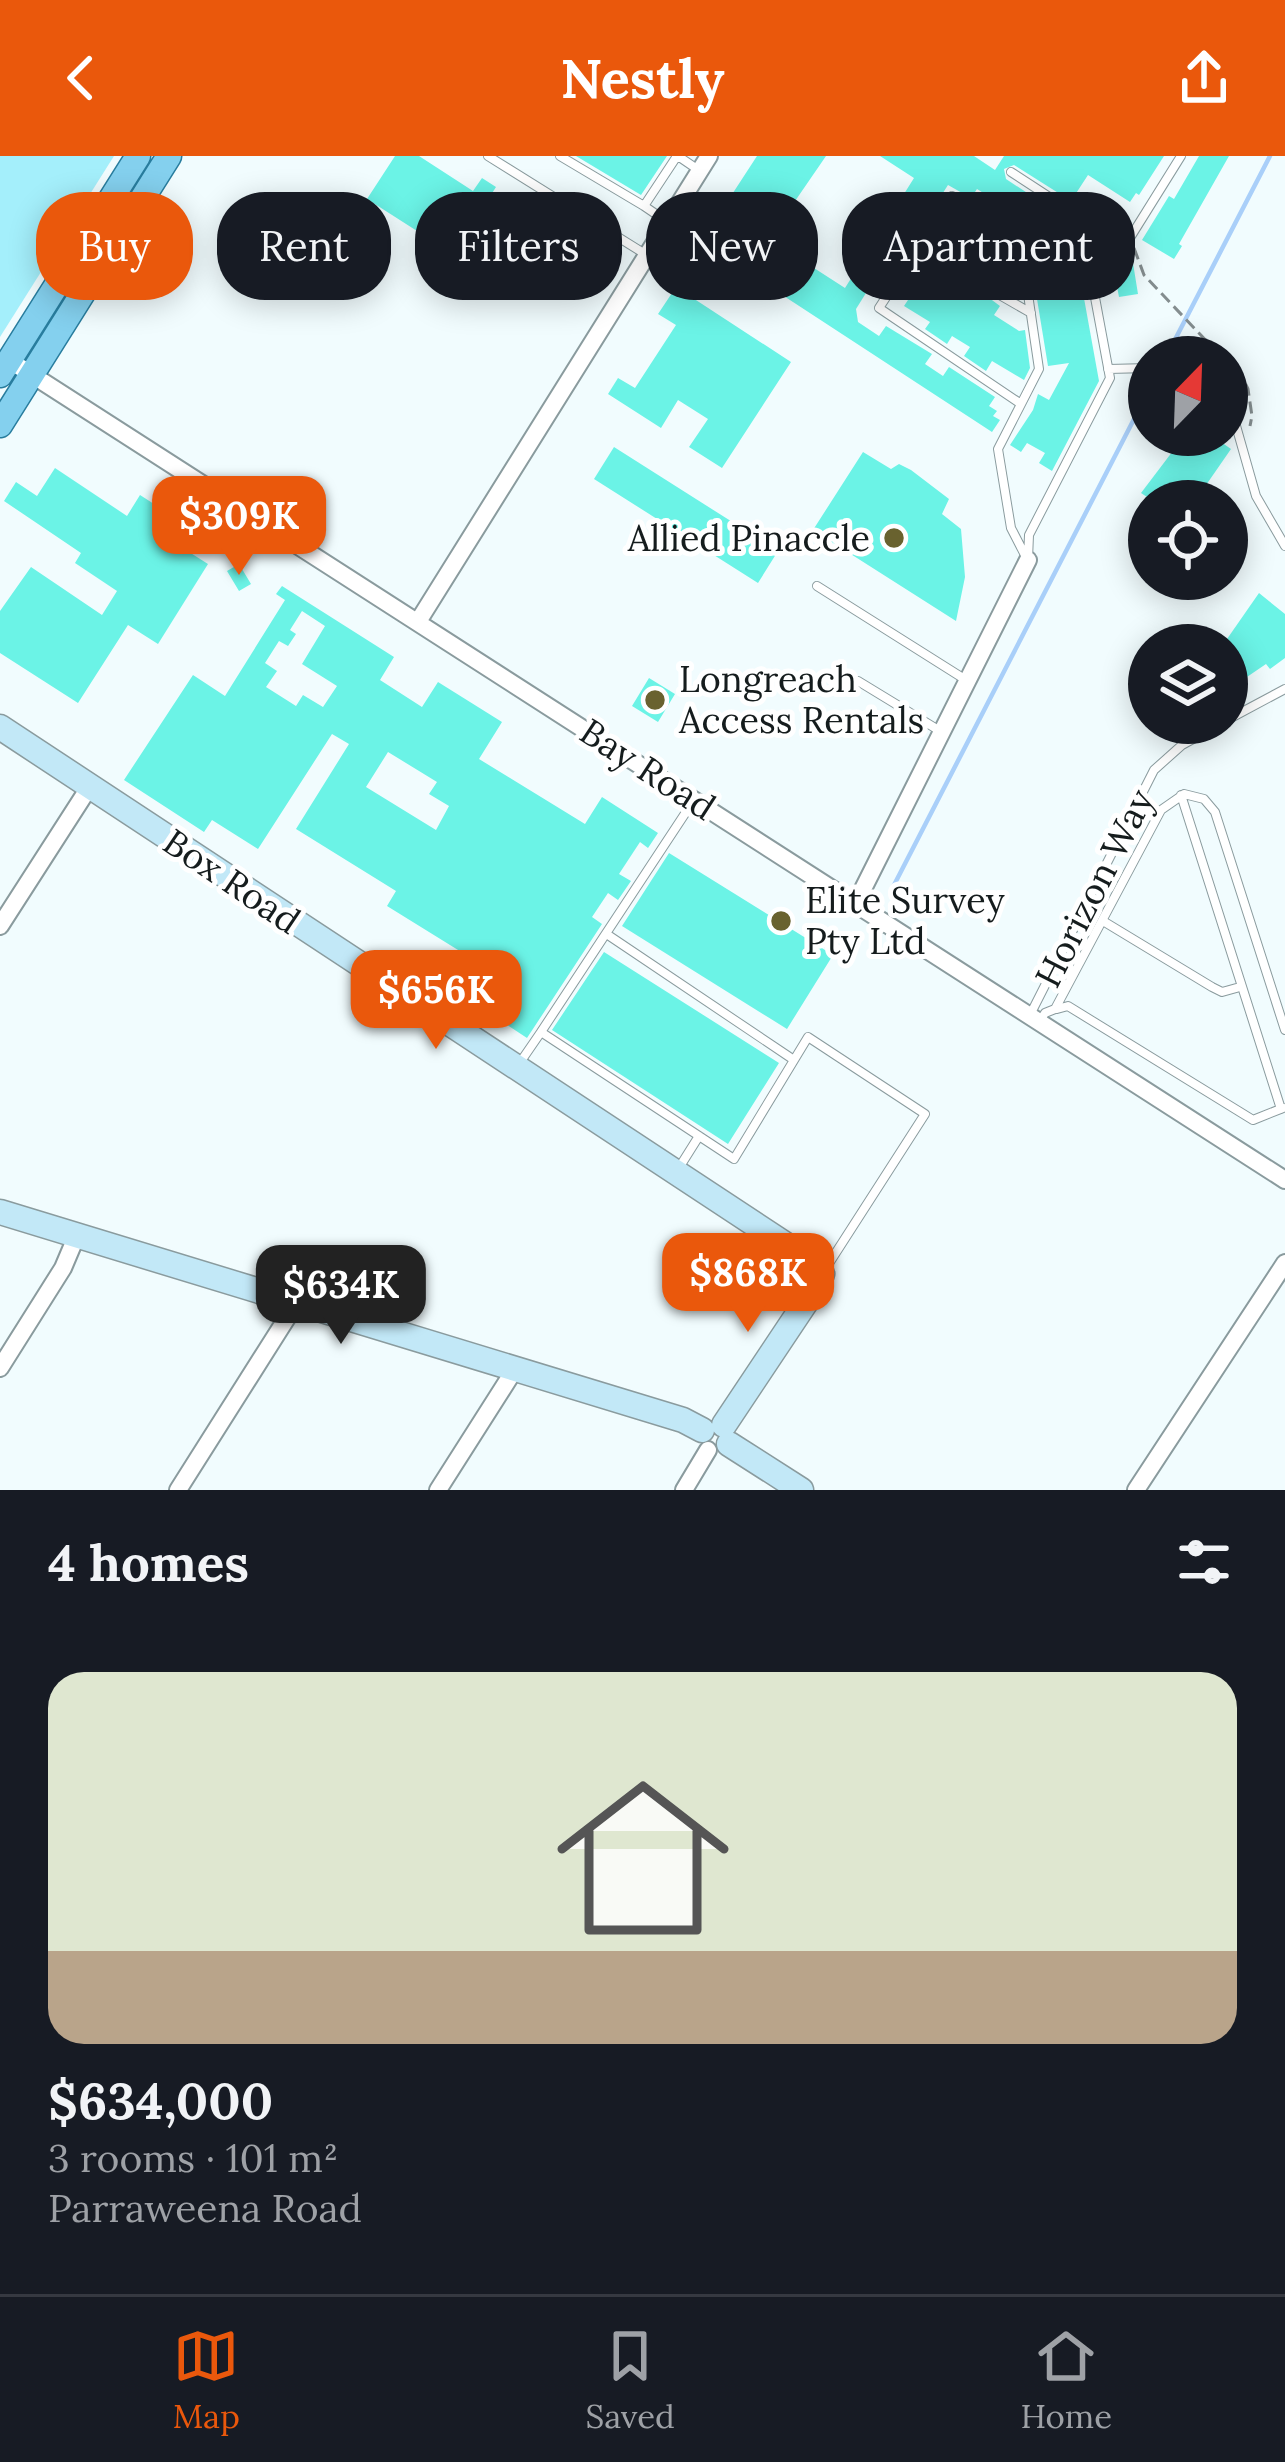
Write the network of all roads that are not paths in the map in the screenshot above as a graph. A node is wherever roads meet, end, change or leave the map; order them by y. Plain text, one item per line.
1 (138, 156) edge
2 (169, 156) edge
3 (488, 156) edge
4 (560, 156) edge
5 (677, 156) edge
6 (1181, 156) edge
7 (704, 163) edge
8 (1010, 172) dead end
9 (686, 192) edge
10 (1041, 192) edge
11 (644, 206) joint
12 (1135, 230) edge
13 (646, 256) joint
14 (1009, 300) edge
15 (1098, 300) edge
16 (1032, 314) junction
17 (5, 368) edge
18 (1112, 369) junction
19 (1128, 369) edge
20 (32, 375) junction
21 (1021, 404) junction
22 (0, 425) edge
23 (1245, 456) edge
24 (1285, 546) edge
25 (1028, 560) junction
26 (818, 586) dead end
27 (418, 620) junction
28 (858, 681) dead end
29 (967, 681) junction
30 (1285, 688) edge
31 (1248, 709) edge
32 (0, 727) edge
33 (941, 732) junction
34 (1184, 744) edge
35 (90, 786) junction
36 (1180, 795) junction
37 (694, 799) junction
38 (856, 903) junction
39 (1103, 921) junction
40 (0, 926) edge
41 (608, 934) junction
42 (1240, 987) junction
43 (1055, 1009) junction
44 (1035, 1019) junction
45 (1285, 1030) edge
46 (541, 1032) junction
47 (794, 1060) junction
48 (516, 1068) junction
49 (1283, 1108) edge
50 (699, 1136) junction
51 (676, 1172) junction
52 (1285, 1180) edge
53 (0, 1212) edge
54 (77, 1235) junction
55 (1285, 1263) edge
56 (822, 1274) junction
57 (297, 1303) junction
58 (0, 1368) edge
59 (515, 1369) junction
60 (716, 1437) junction
61 (178, 1490) edge
62 (438, 1490) edge
63 (684, 1490) edge
64 (801, 1490) edge
65 (1136, 1490) edge

1 - 17 main road
2 - 20 main road
3 - 13 lane
4 - 11 lane
5 - 7 lane
5 - 11 lane
6 - 12 lane
7 - 9 street
8 - 10 lane
13 - 27 street
14 - 16 lane
15 - 18 lane
16 - 21 lane
16 - 21 lane
17 - 20 street, Bay Road
18 - 19 lane
18 - 25 lane
20 - 22 main road
20 - 27 street, Bay Road
21 - 25 lane
23 - 24 lane
25 - 29 street
26 - 29 lane
27 - 37 street, Bay Road
28 - 33 lane
29 - 33 street
30 - 31 lane, Horizon Way
32 - 35 street, Box Road
33 - 38 street
34 - 44 lane, Horizon Way
35 - 40 street
35 - 48 street, Box Road
36 - 39 lane
36 - 42 lane
36 - 45 lane
37 - 38 street, Bay Road
37 - 41 lane
38 - 44 street, Bay Road
39 - 42 lane
39 - 43 lane
41 - 46 lane
41 - 47 lane
42 - 49 lane
43 - 44 lane
43 - 49 lane
44 - 52 street, Bay Road
46 - 48 lane
46 - 50 lane
47 - 50 lane
47 - 56 lane
48 - 51 street, Box Road
50 - 51 lane
51 - 56 street, Box Road
53 - 54 street
54 - 57 street
54 - 58 street
55 - 65 street
56 - 60 street
57 - 59 street
57 - 61 street
59 - 60 street
59 - 62 street
60 - 63 street
60 - 64 street

